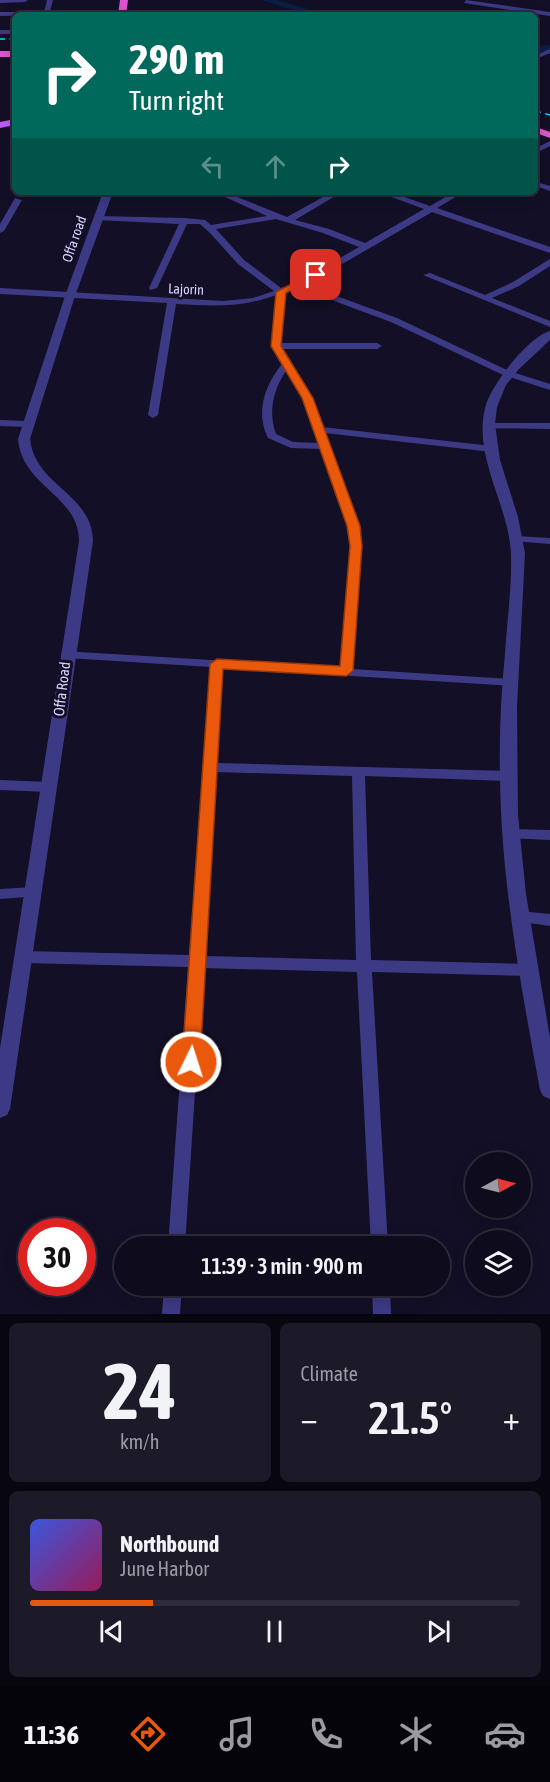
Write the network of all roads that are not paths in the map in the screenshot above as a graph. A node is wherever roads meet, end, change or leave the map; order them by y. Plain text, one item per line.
1 (25, 0) edge
2 (529, 0) edge
3 (0, 1) edge
4 (466, 2) dead end
5 (519, 10) junction
6 (534, 12) edge
7 (550, 139) edge
8 (538, 149) edge
9 (107, 195) edge
10 (225, 195) edge
11 (333, 195) edge
12 (390, 195) edge
13 (455, 195) edge
14 (18, 200) dead end
15 (429, 209) junction
16 (97, 218) junction
17 (276, 218) junction
18 (185, 220) junction
19 (288, 220) junction
20 (210, 228) junction
21 (0, 231) edge
22 (365, 246) junction
23 (550, 250) edge
24 (550, 262) edge
25 (427, 275) dead end
26 (299, 285) junction
27 (153, 288) dead end
28 (0, 291) edge
29 (281, 292) junction
30 (70, 296) junction
31 (485, 298) junction
32 (172, 302) junction
33 (550, 324) edge
34 (550, 334) edge
35 (276, 346) junction
36 (377, 346) dead end
37 (287, 364) junction
38 (506, 373) junction
39 (550, 387) edge
40 (153, 415) dead end
41 (0, 423) edge
42 (27, 424) junction
43 (489, 426) junction
44 (550, 426) edge
45 (318, 429) junction
46 (324, 446) junction
47 (492, 449) junction
48 (516, 539) junction
49 (550, 541) edge
50 (67, 654) junction
51 (217, 664) junction
52 (346, 671) junction
53 (510, 683) junction
54 (210, 767) junction
55 (358, 771) junction
56 (508, 776) junction
57 (0, 785) edge
58 (49, 787) junction
59 (512, 834) junction
60 (550, 835) edge
61 (34, 892) junction
62 (0, 894) edge
63 (520, 918) junction
64 (550, 920) edge
65 (24, 957) junction
66 (198, 963) junction
67 (364, 967) junction
68 (529, 970) junction
69 (544, 1023) edge
70 (550, 1090) edge
71 (0, 1109) edge
72 (177, 1236) edge
73 (379, 1236) edge
74 (172, 1296) edge
75 (381, 1296) edge
76 (171, 1314) edge
77 (382, 1314) edge

1 - 3 street
2 - 5 street
4 - 5 street
5 - 6 street
7 - 8 street
9 - 16 street, Offa road
10 - 17 street
11 - 19 street
12 - 15 street
13 - 15 street, Lajorin
14 - 21 street
15 - 22 street, Lajorin
15 - 23 street
16 - 18 street
16 - 30 street, Offa road
17 - 19 street
17 - 20 street
18 - 20 street
18 - 27 street
19 - 22 street
20 - 29 street
22 - 26 street, Lajorin
24 - 31 street
25 - 31 street
26 - 29 street, Lajorin
26 - 38 street
28 - 30 street, Lajorin
29 - 32 street, Lajorin
29 - 35 street
30 - 32 street, Lajorin
30 - 42 street, Offa Road
31 - 33 street
32 - 40 street
34 - 38 street
35 - 36 street
35 - 37 street
37 - 45 street
37 - 46 street
38 - 39 street
38 - 43 street
41 - 42 street
42 - 50 street, Offa Road
43 - 44 street
43 - 47 street
45 - 46 street
45 - 47 street
46 - 52 street
47 - 48 street
48 - 49 street
48 - 53 street
50 - 51 street
50 - 58 street, Offa Road
51 - 52 street
51 - 54 street
52 - 53 street
53 - 56 street
54 - 55 street
54 - 66 street
55 - 56 street
55 - 67 street
56 - 59 street
57 - 58 street
58 - 61 street, Offa Road
59 - 60 street
59 - 63 street
61 - 62 street
61 - 65 street, Offa Road
63 - 64 street
63 - 68 street
65 - 66 street
65 - 71 street, Offa Road
66 - 67 street
66 - 72 street
67 - 68 street
67 - 73 street
68 - 69 street
69 - 70 street
74 - 76 street
75 - 77 street

